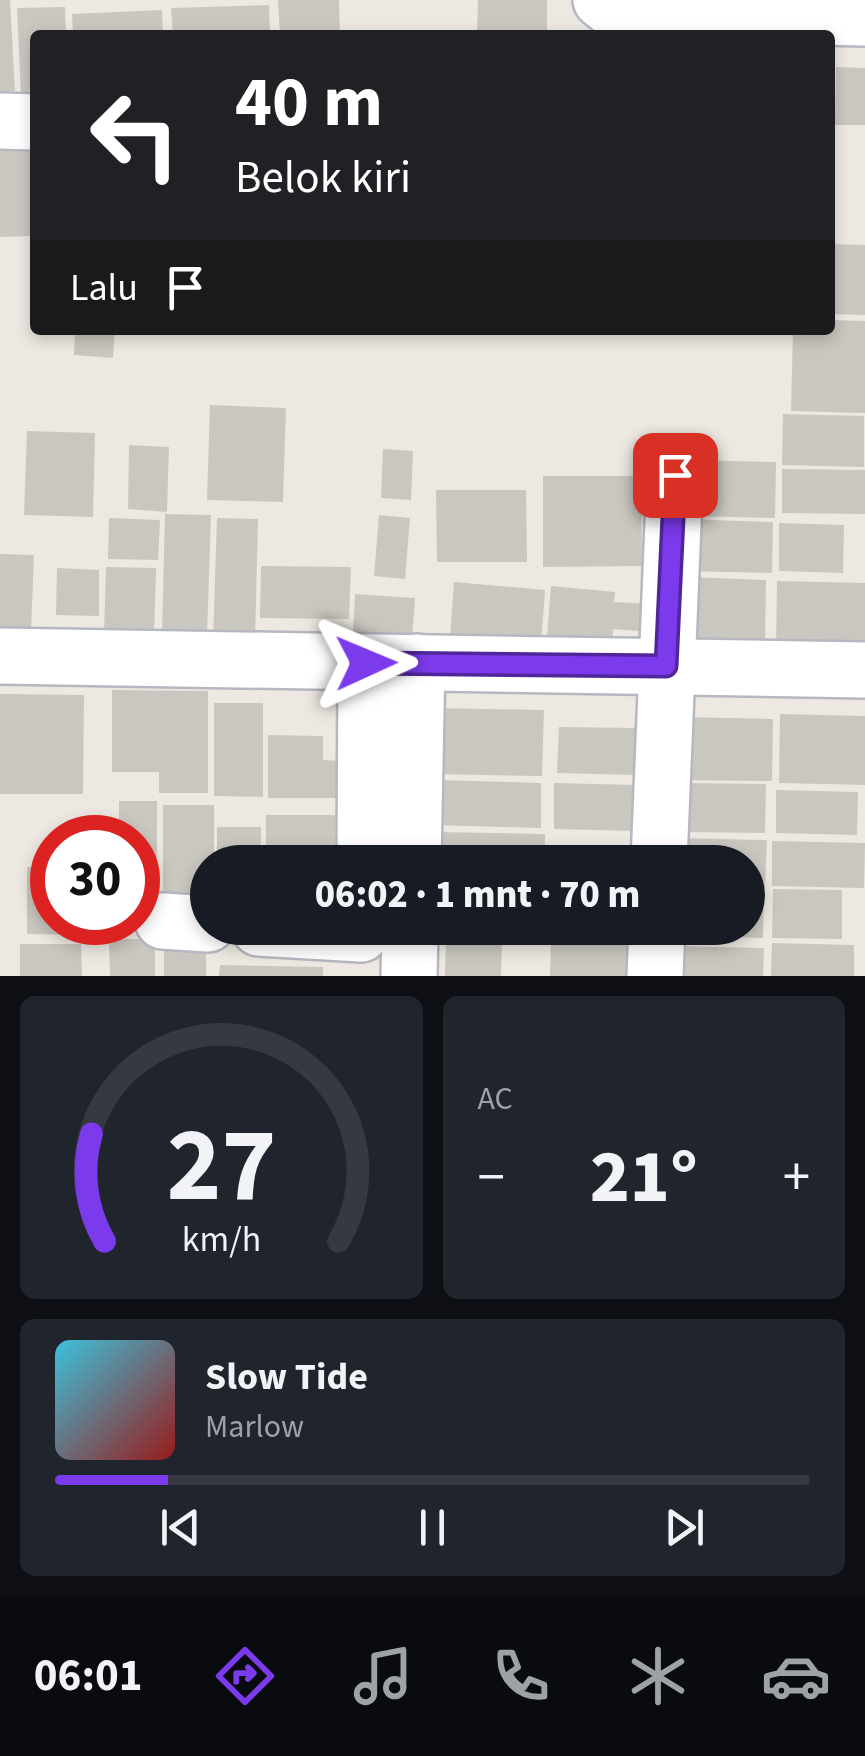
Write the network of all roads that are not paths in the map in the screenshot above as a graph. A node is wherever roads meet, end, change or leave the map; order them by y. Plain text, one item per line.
1 (601, 0) edge
2 (865, 18) edge
3 (0, 121) edge
4 (30, 122) edge
5 (675, 475) dead end
6 (0, 656) edge
7 (392, 663) junction
8 (666, 666) junction
9 (865, 670) edge
10 (367, 845) edge
11 (412, 845) edge
12 (660, 845) edge
13 (377, 945) edge
14 (656, 945) edge
15 (409, 976) edge
16 (655, 976) edge

1 - 2 street
3 - 4 street
5 - 8 street
6 - 7 street
7 - 8 street
7 - 10 street
7 - 11 street
8 - 9 street
8 - 12 street
13 - 15 street
14 - 16 street

